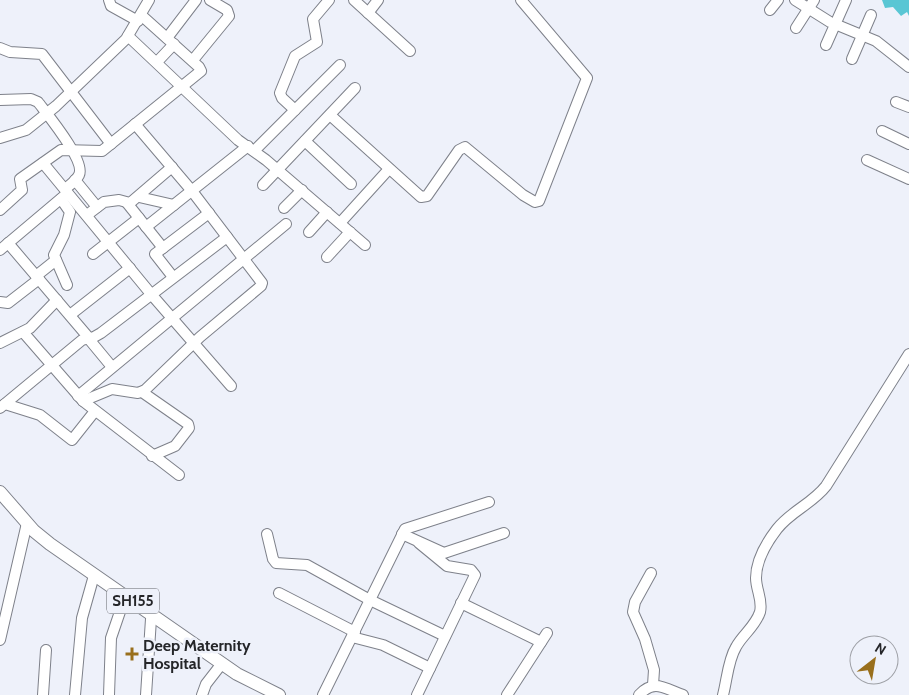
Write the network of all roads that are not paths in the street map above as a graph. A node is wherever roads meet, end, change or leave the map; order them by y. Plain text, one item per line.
1 (109, 0) edge
2 (148, 0) edge
3 (196, 0) edge
4 (212, 0) edge
5 (329, 0) edge
6 (354, 0) edge
7 (378, 0) edge
8 (522, 0) edge
9 (778, 0) edge
10 (795, 0) edge
11 (846, 0) edge
12 (811, 4) edge
13 (770, 10) dead end
14 (368, 13) junction
15 (871, 15) dead end
16 (140, 18) junction
17 (836, 24) junction
18 (796, 28) dead end
19 (862, 35) junction
20 (128, 36) junction
21 (171, 41) junction
22 (826, 45) dead end
23 (0, 48) edge
24 (410, 52) dead end
25 (852, 59) dead end
26 (193, 60) junction
27 (156, 62) junction
28 (340, 65) dead end
29 (909, 67) edge
30 (182, 86) junction
31 (356, 88) dead end
32 (70, 92) junction
33 (0, 100) edge
34 (896, 102) dead end
35 (909, 107) edge
36 (295, 110) junction
37 (47, 114) junction
38 (330, 115) junction
39 (135, 124) junction
40 (882, 132) dead end
41 (0, 138) edge
42 (305, 141) junction
43 (111, 144) junction
44 (909, 144) edge
45 (251, 148) junction
46 (72, 150) junction
47 (868, 160) dead end
48 (43, 163) junction
49 (172, 167) junction
50 (389, 169) junction
51 (278, 170) junction
52 (909, 178) edge
53 (75, 180) junction
54 (351, 184) dead end
55 (264, 185) dead end
56 (302, 190) junction
57 (192, 191) junction
58 (65, 194) junction
59 (138, 197) junction
60 (128, 203) junction
61 (174, 205) junction
62 (97, 207) junction
63 (284, 208) dead end
64 (0, 210) edge
65 (326, 212) junction
66 (209, 213) junction
67 (86, 214) junction
68 (139, 218) junction
69 (286, 224) dead end
70 (340, 224) junction
71 (146, 227) junction
72 (309, 232) dead end
73 (350, 232) junction
74 (227, 237) junction
75 (109, 242) junction
76 (8, 243) junction
77 (365, 244) dead end
78 (163, 248) junction
79 (0, 250) edge
80 (93, 254) dead end
81 (327, 257) dead end
82 (243, 258) junction
83 (56, 260) junction
84 (130, 268) junction
85 (38, 277) junction
86 (172, 277) junction
87 (67, 285) dead end
88 (151, 294) junction
89 (57, 300) junction
90 (0, 302) edge
91 (70, 315) junction
92 (171, 318) junction
93 (23, 332) junction
94 (88, 338) junction
95 (0, 343) edge
96 (193, 344) junction
97 (909, 354) edge
98 (52, 366) junction
99 (112, 367) junction
100 (231, 386) dead end
101 (142, 392) junction
102 (81, 399) junction
103 (2, 406) edge
104 (95, 411) junction
105 (152, 456) junction
106 (179, 476) dead end
107 (0, 492) edge
108 (0, 501) edge
109 (489, 502) dead end
110 (27, 525) junction
111 (504, 532) dead end
112 (267, 534) dead end
113 (402, 534) junction
114 (419, 543) junction
115 (651, 573) dead end
116 (93, 579) junction
117 (279, 593) dead end
118 (124, 600) junction
119 (370, 600) junction
120 (461, 603) junction
121 (151, 619) junction
122 (547, 633) dead end
123 (353, 634) junction
124 (445, 636) junction
125 (0, 640) edge
126 (541, 642) junction
127 (46, 650) dead end
128 (220, 666) junction
129 (430, 668) junction
130 (653, 685) junction
131 (43, 695) edge
132 (76, 695) edge
133 (109, 695) edge
134 (146, 695) edge
135 (202, 695) edge
136 (270, 695) edge
137 (279, 695) edge
138 (323, 695) edge
139 (417, 695) edge
140 (508, 695) edge
141 (639, 695) edge
142 (683, 695) edge
143 (723, 695) edge

1 - 16 street
2 - 16 street
3 - 21 street
4 - 26 street
5 - 36 street
6 - 14 street
7 - 14 street
8 - 50 street
9 - 13 street
10 - 12 street
11 - 17 street
12 - 17 street
12 - 18 street
14 - 24 street
15 - 19 street
16 - 20 street
16 - 21 street
17 - 19 street
17 - 22 street
19 - 25 street
19 - 29 street
20 - 27 street
20 - 32 street
21 - 26 street
21 - 27 street
23 - 32 street
26 - 30 street
27 - 30 street
28 - 36 street
30 - 39 street
30 - 45 street
31 - 38 street
32 - 37 street
32 - 43 street
33 - 37 street
34 - 35 street
36 - 45 street
37 - 41 street
37 - 46 street
38 - 42 street
38 - 50 street
39 - 43 street
39 - 49 street
40 - 44 street
42 - 51 street
42 - 54 street
43 - 46 street
45 - 51 street
45 - 57 street
46 - 48 street
46 - 53 street
47 - 52 street
48 - 58 street
48 - 64 street
49 - 57 street
49 - 59 street
50 - 70 street
51 - 55 street
51 - 56 street
53 - 58 street
53 - 62 street
56 - 63 street
56 - 65 street
57 - 61 street
57 - 66 street
58 - 67 street
58 - 76 street
58 - 83 street
59 - 60 street
59 - 61 street
60 - 62 street
60 - 68 street
61 - 71 street
62 - 67 street
65 - 70 street
65 - 72 street
66 - 74 street
66 - 78 street
67 - 75 street
68 - 71 street
68 - 75 street
69 - 82 street
70 - 73 street
71 - 78 street
73 - 77 street
73 - 81 street
74 - 82 street
74 - 86 street
75 - 80 street
75 - 84 street
76 - 79 street
76 - 85 street
78 - 86 street
82 - 92 street
82 - 96 street
83 - 85 street
83 - 87 street
84 - 88 street
84 - 91 street
85 - 89 street
85 - 90 street
86 - 88 street
88 - 92 street
88 - 94 street
89 - 91 street
89 - 93 street
91 - 94 street
92 - 96 street
92 - 99 street
93 - 95 street
93 - 98 street
94 - 98 street
94 - 99 street
96 - 100 street
96 - 101 street
97 - 143 street
98 - 102 street
98 - 103 street
99 - 102 street
101 - 102 street
101 - 105 street
102 - 104 street
103 - 104 street
104 - 105 street
105 - 106 street
107 - 110 main road, SH155
108 - 110 main road, SH155
109 - 113 street
110 - 116 main road, SH155
110 - 125 street
110 - 137 main road, SH155
111 - 114 street
112 - 119 street
113 - 114 street
113 - 119 street
114 - 120 street
115 - 130 street
116 - 118 main road, SH155
116 - 132 street
117 - 123 street
118 - 121 main road, SH155
118 - 133 street
119 - 123 street
119 - 124 street
120 - 124 street
120 - 126 street
121 - 128 main road, SH155
121 - 134 street
122 - 126 street
123 - 129 street
123 - 138 street
124 - 129 street
126 - 140 street
127 - 131 street
128 - 135 street
128 - 136 main road, SH155
129 - 139 street
130 - 141 street
130 - 142 street

